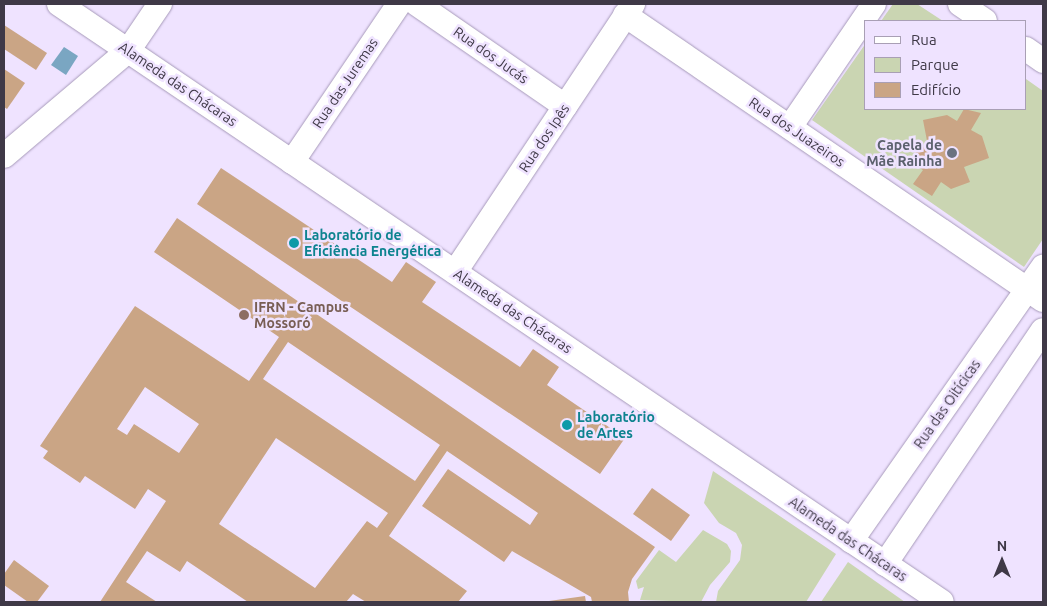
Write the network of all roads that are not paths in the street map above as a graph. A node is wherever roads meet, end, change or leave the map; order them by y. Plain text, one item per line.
1 (60, 4) edge
2 (160, 4) edge
3 (399, 4) edge
4 (416, 4) edge
5 (874, 4) edge
6 (960, 4) edge
7 (629, 9) edge
8 (984, 20) edge
9 (1027, 50) edge
10 (128, 51) junction
11 (1043, 61) edge
12 (565, 106) junction
13 (790, 127) junction
14 (4, 156) edge
15 (292, 162) junction
16 (1043, 267) edge
17 (454, 272) junction
18 (1036, 295) edge
19 (1043, 330) edge
20 (851, 541) junction
21 (885, 564) junction
22 (942, 602) edge

1 - 10 street, Alameda das Chácaras
2 - 10 street
3 - 15 street, Rua das Juremas
4 - 12 street, Rua dos Jucás
5 - 13 street
6 - 8 street
7 - 12 street, Rua dos Ipês
7 - 13 street, Rua dos Juazeiros
9 - 11 street
10 - 14 street
10 - 15 street, Alameda das Chácaras
12 - 17 street, Rua dos Ipês
13 - 18 street, Rua dos Juazeiros
15 - 17 street, Alameda das Chácaras
16 - 18 street, Rua das Oitícicas
17 - 20 street, Alameda das Chácaras
18 - 20 street, Rua das Oitícicas
19 - 21 street
20 - 21 street, Alameda das Chácaras
21 - 22 street, Alameda das Chácaras

